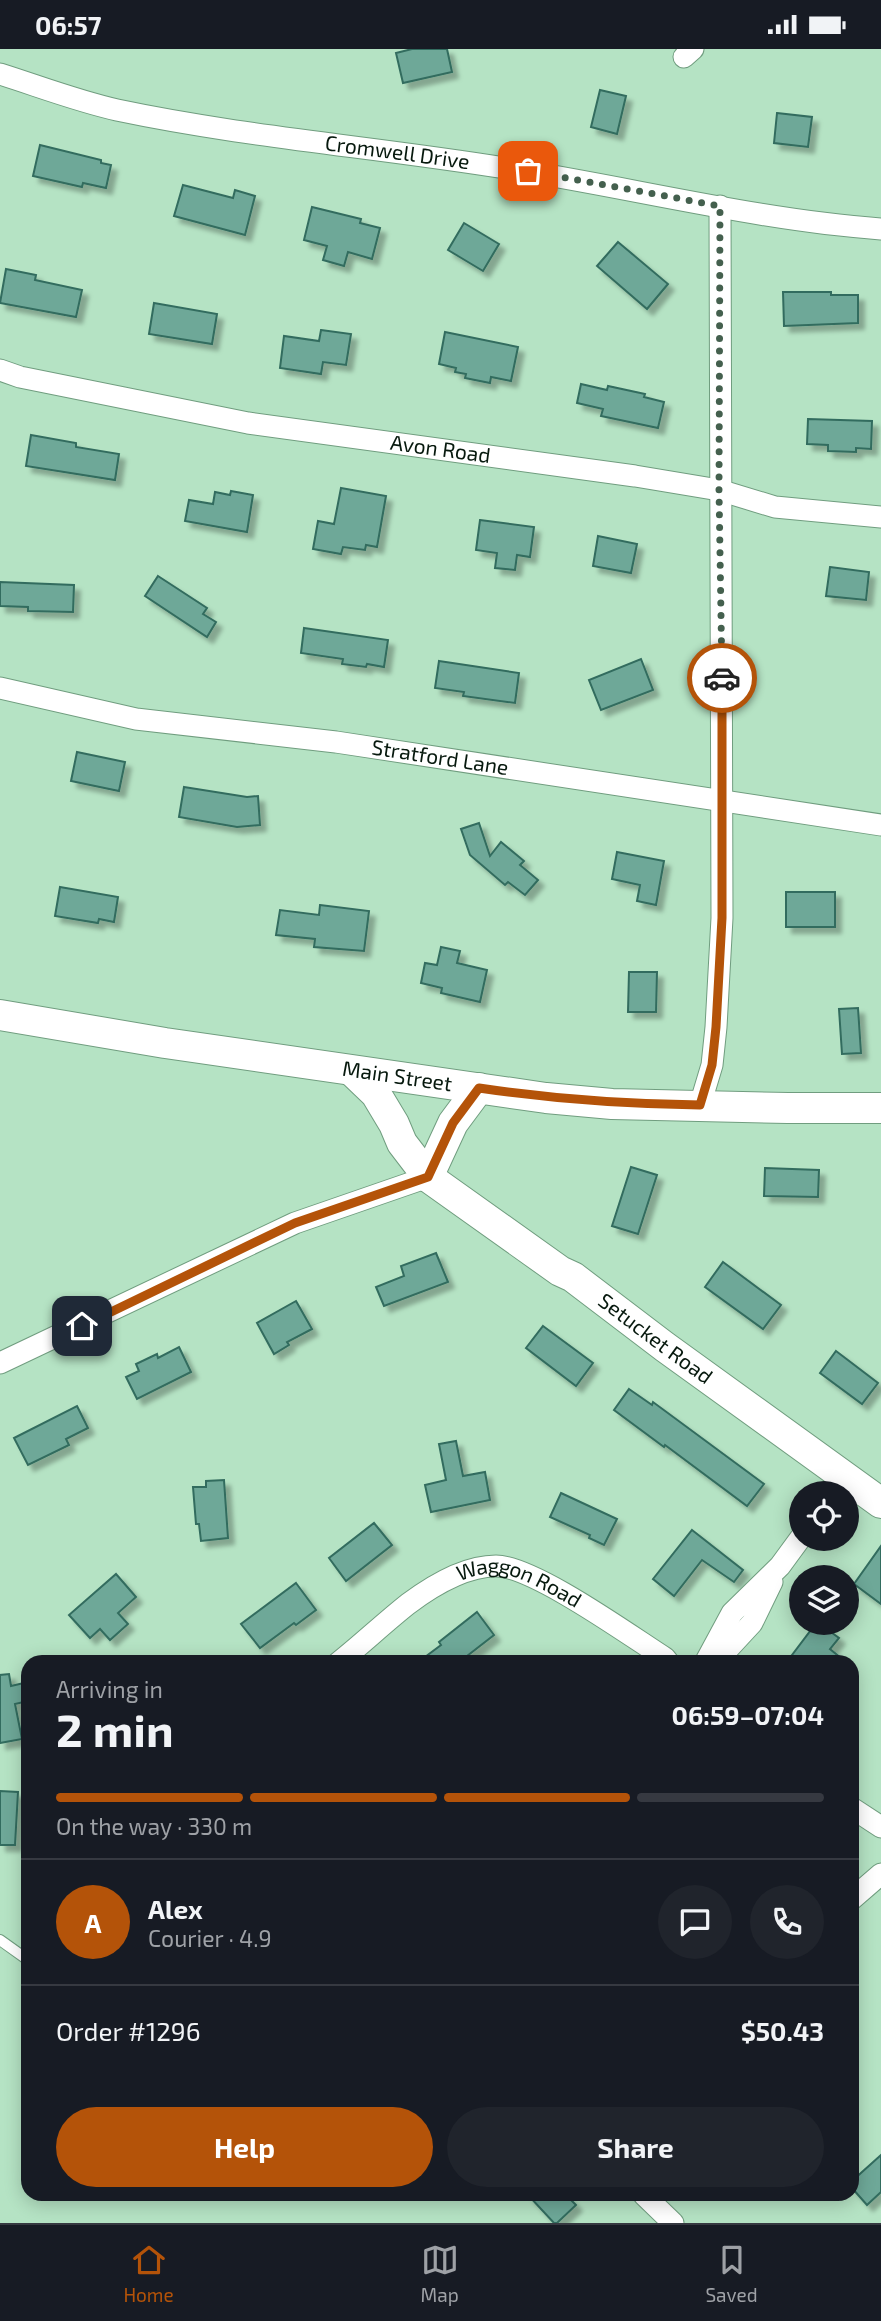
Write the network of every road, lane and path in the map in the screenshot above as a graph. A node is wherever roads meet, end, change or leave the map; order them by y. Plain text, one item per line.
1 (0, 74) edge
2 (720, 206) junction
3 (881, 229) edge
4 (0, 370) edge
5 (719, 490) junction
6 (881, 517) edge
7 (0, 688) edge
8 (721, 799) junction
9 (881, 825) edge
10 (0, 1015) edge
11 (352, 1071) junction
12 (479, 1088) junction
13 (700, 1105) junction
14 (881, 1108) edge
15 (428, 1177) junction
16 (0, 1363) edge
17 (836, 1481) edge
18 (859, 1493) edge
19 (881, 1503) edge
20 (791, 1551) edge
21 (780, 1566) junction
22 (347, 1655) edge
23 (657, 1655) edge
24 (709, 1655) edge
25 (722, 1655) edge
26 (859, 1813) edge
27 (881, 1827) edge
28 (881, 1874) edge
29 (859, 1893) edge
30 (0, 1940) edge
31 (21, 1955) edge
32 (651, 2201) edge
33 (673, 2223) edge

1 - 2 street, Cromwell Drive
2 - 3 street, Cromwell Drive
2 - 5 street
4 - 5 street, Avon Road
5 - 6 street, Avon Road
5 - 8 street
7 - 8 street, Stratford Lane
8 - 9 street, Stratford Lane
8 - 13 street
10 - 11 main road, Main Street
11 - 12 main road, Main Street
11 - 15 main road, Setucket Road
12 - 13 main road, Main Street
12 - 15 main road
13 - 14 main road, Main Street
15 - 16 street
15 - 17 main road, Setucket Road
18 - 19 main road, Setucket Road
20 - 21 street
21 - 24 street
21 - 25 street
22 - 23 street, Waggon Road
26 - 27 street
28 - 29 street
30 - 31 lane
32 - 33 street

